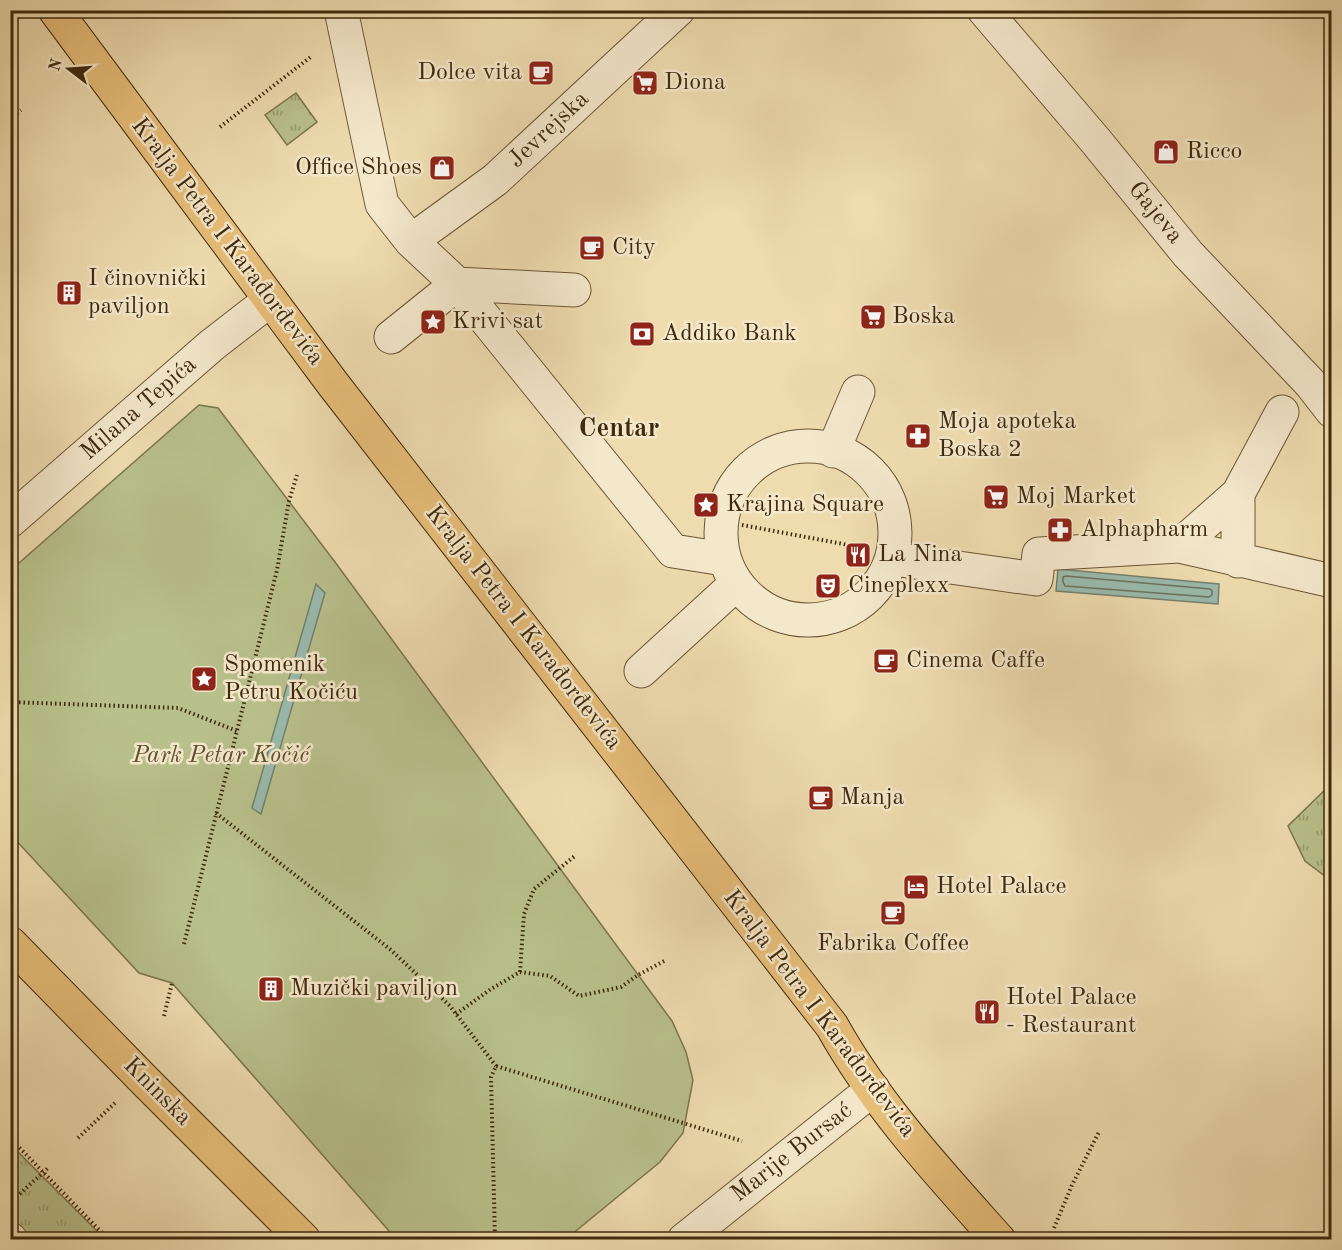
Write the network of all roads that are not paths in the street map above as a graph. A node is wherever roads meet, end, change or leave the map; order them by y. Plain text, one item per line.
1 (55, 10) edge
2 (678, 10) edge
3 (984, 10) edge
4 (343, 21) edge
5 (411, 241) junction
6 (457, 284) junction
7 (574, 290) dead end
8 (270, 300) junction
9 (391, 337) dead end
10 (858, 392) dead end
11 (1332, 411) edge
12 (1282, 412) dead end
13 (833, 451) junction
14 (1238, 494) junction
15 (10, 521) edge
16 (1179, 546) junction
17 (894, 559) junction
18 (1238, 561) junction
19 (730, 572) junction
20 (1332, 581) edge
21 (641, 671) dead end
22 (10, 943) edge
23 (873, 1089) junction
24 (304, 1239) edge
25 (684, 1239) edge
26 (999, 1239) edge

1 - 8 main road, Kralja Petra I Karađorđevića
2 - 5 street, Jevrejska
3 - 11 street, Gajeva
4 - 5 street
5 - 6 street
6 - 7 street
6 - 9 street
6 - 19 street
8 - 15 street, Milana Tepića
8 - 23 main road, Kralja Petra I Karađorđevića
10 - 13 street
12 - 14 street
13 - 17 street
13 - 19 street
14 - 16 street
14 - 18 street
16 - 17 street
16 - 18 street
17 - 19 street
18 - 20 street
19 - 21 street
22 - 24 main road, Kninska
23 - 25 street, Marije Bursać
23 - 26 main road, Kralja Petra I Karađorđevića

